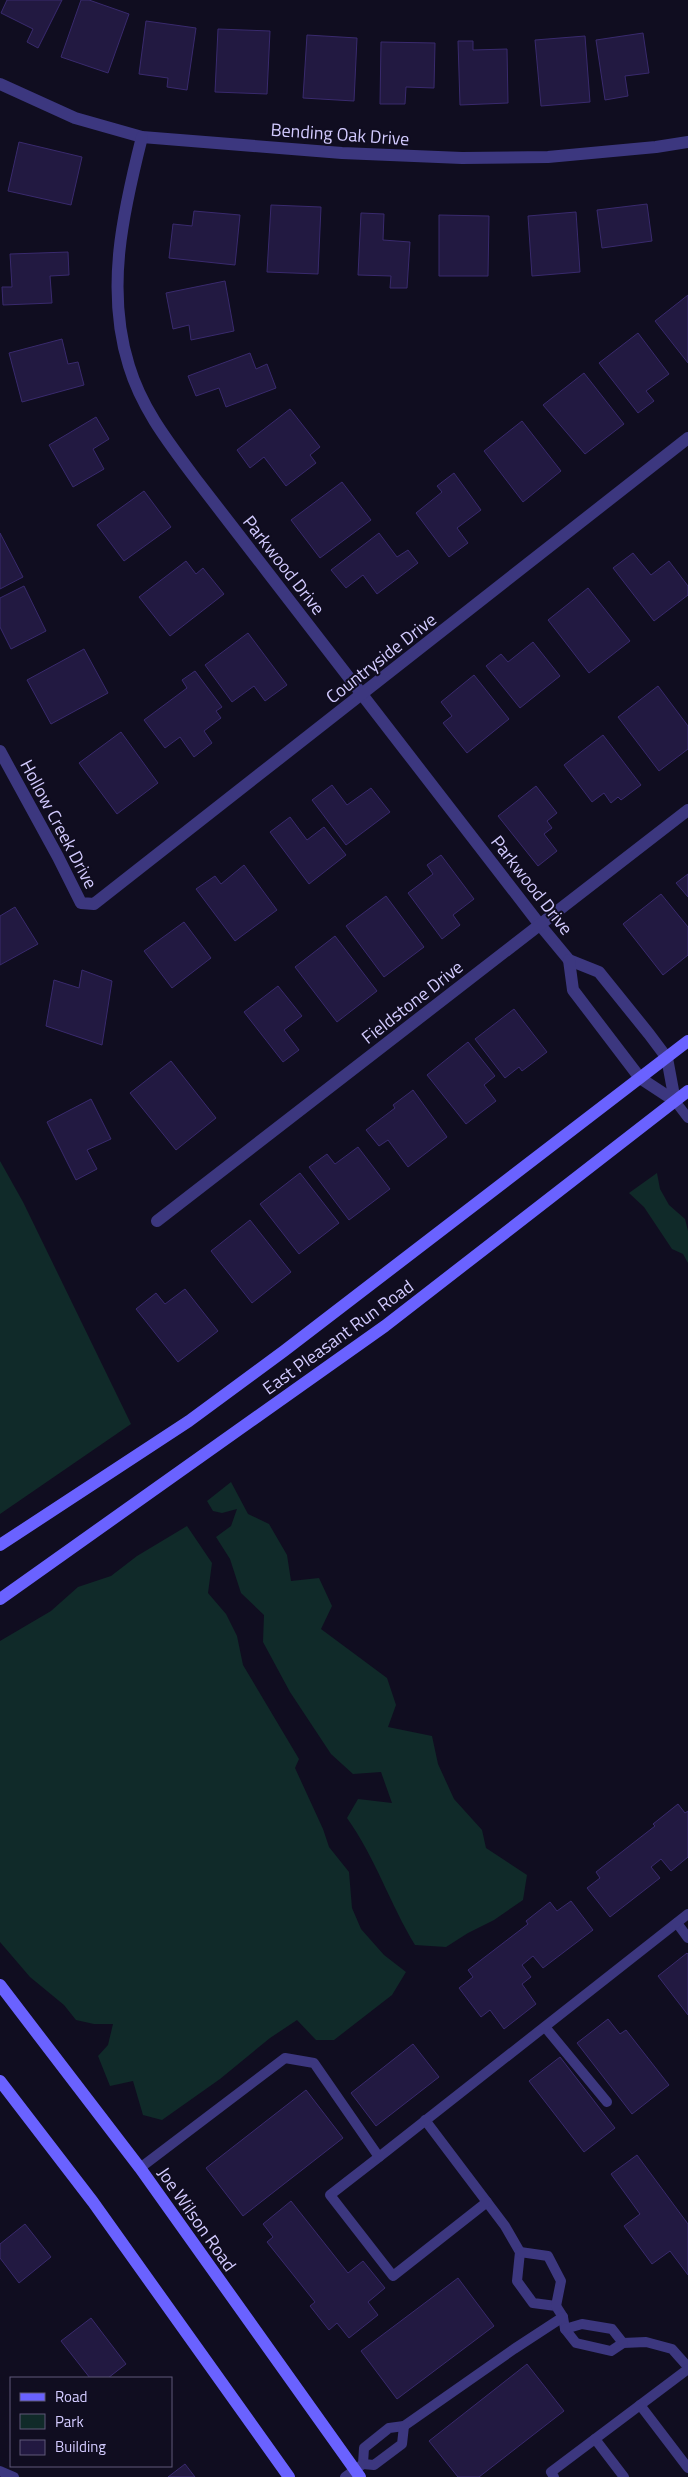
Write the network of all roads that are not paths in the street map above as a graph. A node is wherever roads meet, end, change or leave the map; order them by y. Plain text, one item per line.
1 (0, 84) edge
2 (142, 137) junction
3 (688, 142) edge
4 (688, 438) edge
5 (362, 695) junction
6 (0, 752) edge
7 (688, 810) edge
8 (94, 904) joint
9 (540, 925) junction
10 (569, 960) junction
11 (688, 1041) edge
12 (667, 1058) junction
13 (640, 1078) junction
14 (688, 1091) edge
15 (675, 1101) junction
16 (688, 1118) edge
17 (157, 1221) dead end
18 (0, 1545) edge
19 (0, 1600) edge
20 (688, 1914) edge
21 (676, 1924) junction
22 (688, 1938) edge
23 (0, 1985) edge
24 (545, 2027) junction
25 (0, 2081) edge
26 (607, 2102) dead end
27 (425, 2120) junction
28 (379, 2157) junction
29 (140, 2168) junction
30 (488, 2202) junction
31 (520, 2252) junction
32 (556, 2306) junction
33 (563, 2317) junction
34 (565, 2329) junction
35 (623, 2342) junction
36 (688, 2368) edge
37 (640, 2405) junction
38 (404, 2426) junction
39 (595, 2439) junction
40 (688, 2468) edge
41 (0, 2471) edge
42 (355, 2472) edge
43 (14, 2477) edge
44 (289, 2477) edge
45 (554, 2477) edge
46 (624, 2477) edge

1 - 2 street, Bending Oak Drive
2 - 3 street, Bending Oak Drive
2 - 5 street, Parkwood Drive
4 - 5 street, Countryside Drive
5 - 8 street, Countryside Drive
5 - 9 street, Parkwood Drive
6 - 8 street, Hollow Creek Drive
7 - 9 street, Fieldstone Drive
9 - 10 street, Parkwood Drive
9 - 17 street, Fieldstone Drive
10 - 12 street, Parkwood Drive
10 - 13 street, Parkwood Drive
11 - 12 main road, East Pleasant Run Road
12 - 13 main road, East Pleasant Run Road
12 - 15 street, Parkwood Drive
13 - 15 street, Parkwood Drive
13 - 18 main road, East Pleasant Run Road
14 - 15 main road, East Pleasant Run Road
15 - 16 lane
15 - 19 main road, East Pleasant Run Road
20 - 21 lane
21 - 22 lane
21 - 24 lane
23 - 29 main road, Joe Wilson Road
24 - 26 lane
24 - 27 lane
25 - 44 main road
27 - 28 lane
27 - 30 lane
28 - 29 lane
28 - 30 lane
29 - 42 main road, Joe Wilson Road
30 - 31 lane
31 - 32 lane
31 - 32 lane
32 - 33 lane
33 - 34 lane
33 - 38 lane
34 - 35 lane
34 - 35 lane
35 - 36 lane
36 - 37 lane
37 - 39 lane
37 - 40 lane
38 - 42 lane
38 - 42 lane
39 - 45 lane
39 - 46 lane
41 - 43 lane

